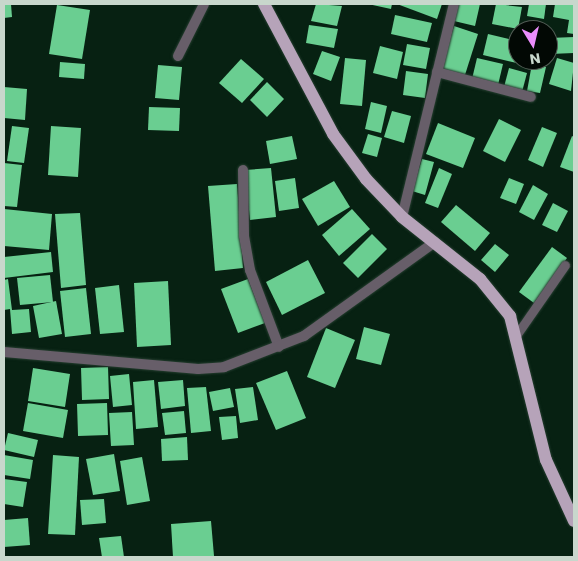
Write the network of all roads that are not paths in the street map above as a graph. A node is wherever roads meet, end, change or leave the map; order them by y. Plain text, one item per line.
1 (204, 4) edge
2 (264, 4) edge
3 (454, 4) edge
4 (178, 56) dead end
5 (436, 72) junction
6 (532, 97) dead end
7 (243, 170) dead end
8 (402, 217) junction
9 (435, 242) junction
10 (565, 265) dead end
11 (517, 334) junction
12 (279, 347) junction
13 (4, 352) edge
14 (574, 521) edge

1 - 4 street
2 - 8 main road
3 - 5 street
5 - 6 street
5 - 8 street
7 - 12 street
8 - 9 main road
9 - 11 main road
9 - 12 street
10 - 11 lane
11 - 14 main road
12 - 13 street

